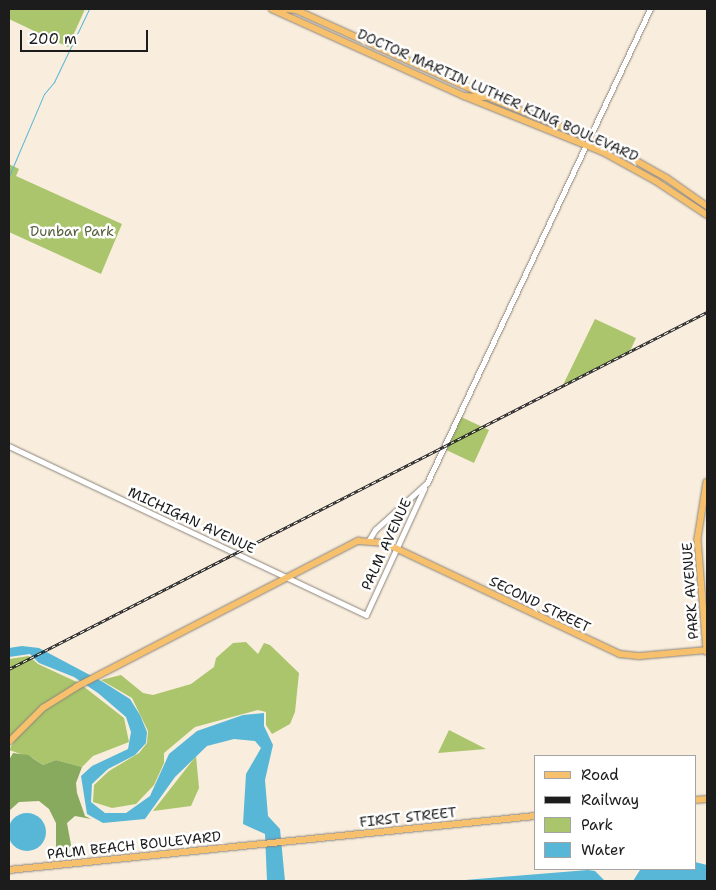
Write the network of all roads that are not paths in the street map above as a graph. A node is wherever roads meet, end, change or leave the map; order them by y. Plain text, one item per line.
1 (272, 9) edge
2 (284, 9) edge
3 (295, 9) edge
4 (650, 9) edge
5 (429, 79) junction
6 (459, 84) junction
7 (464, 96) junction
8 (488, 96) junction
9 (589, 136) junction
10 (585, 144) junction
11 (707, 206) edge
12 (707, 216) edge
13 (9, 446) edge
14 (707, 482) edge
15 (427, 483) junction
16 (369, 540) junction
17 (397, 549) junction
18 (286, 576) junction
19 (366, 614) joint
20 (707, 651) edge
21 (9, 742) edge
22 (534, 816) edge
23 (262, 845) joint
24 (9, 870) edge

1 - 5 main road, DOCTOR MARTIN LUTHER KING BOULEVARD
2 - 3 main road, DOCTOR MARTIN LUTHER KING BOULEVARD
3 - 6 main road, DOCTOR MARTIN LUTHER KING BOULEVARD
4 - 9 street, PALM AVENUE
5 - 6 main road
5 - 7 main road, DOCTOR MARTIN LUTHER KING BOULEVARD
6 - 8 main road, DOCTOR MARTIN LUTHER KING BOULEVARD
7 - 8 main road
7 - 10 main road, DOCTOR MARTIN LUTHER KING BOULEVARD
8 - 9 main road, DOCTOR MARTIN LUTHER KING BOULEVARD
9 - 10 street, PALM AVENUE
9 - 11 main road, DOCTOR MARTIN LUTHER KING BOULEVARD
10 - 12 main road, DOCTOR MARTIN LUTHER KING BOULEVARD
10 - 15 street, PALM AVENUE
13 - 18 street, MICHIGAN AVENUE
14 - 20 main road, PARK AVENUE
15 - 16 street
15 - 17 street, PALM AVENUE
16 - 17 main road, SECOND STREET
16 - 18 main road
17 - 19 street, PALM AVENUE
17 - 20 main road, SECOND STREET
18 - 19 street, MICHIGAN AVENUE
18 - 21 main road
22 - 23 main road, FIRST STREET
23 - 24 main road, PALM BEACH BOULEVARD

